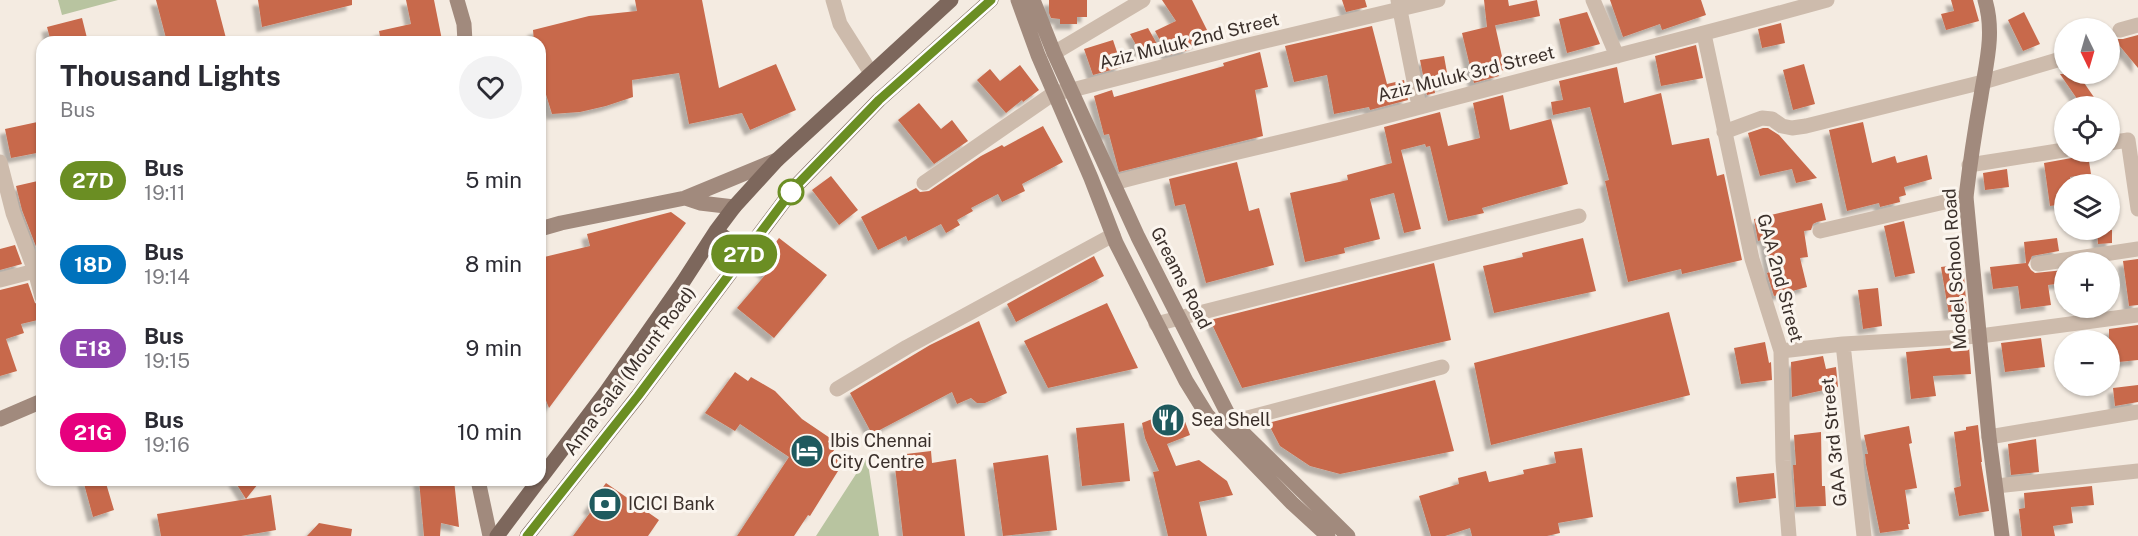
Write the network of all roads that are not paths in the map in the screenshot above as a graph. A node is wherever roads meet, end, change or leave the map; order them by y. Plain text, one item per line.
1 (457, 0) edge
2 (833, 0) edge
3 (951, 0) edge
4 (991, 0) edge
5 (1018, 0) edge
6 (1033, 0) edge
7 (1143, 0) edge
8 (1438, 0) edge
9 (1593, 0) edge
10 (1827, 0) edge
11 (1985, 0) edge
12 (1399, 5) edge
13 (2138, 25) edge
14 (2120, 30) dead end
15 (1704, 34) junction
16 (465, 36) edge
17 (1054, 53) junction
18 (1617, 56) junction
19 (2054, 61) edge
20 (871, 73) junction
21 (1983, 82) junction
22 (1072, 90) junction
23 (1054, 93) junction
24 (1419, 106) junction
25 (1724, 132) junction
26 (2133, 139) edge
27 (2054, 152) edge
28 (777, 160) junction
29 (0, 162) edge
30 (1969, 165) junction
31 (924, 183) dead end
32 (1114, 183) junction
33 (1966, 197) junction
34 (685, 198) junction
35 (734, 207) junction
36 (2138, 209) edge
37 (6, 214) edge
38 (1579, 216) dead end
39 (546, 228) edge
40 (716, 231) junction
41 (1820, 231) dead end
42 (1113, 235) junction
43 (2138, 249) edge
44 (745, 252) junction
45 (2038, 264) dead end
46 (35, 271) junction
47 (36, 275) edge
48 (0, 280) edge
49 (2138, 315) edge
50 (1179, 317) junction
51 (1156, 324) junction
52 (1980, 336) junction
53 (1843, 344) junction
54 (1781, 351) junction
55 (1442, 367) dead end
56 (837, 389) dead end
57 (36, 404) edge
58 (2138, 412) edge
59 (0, 419) edge
60 (1232, 422) junction
61 (1989, 437) junction
62 (546, 471) edge
63 (2138, 471) edge
64 (479, 486) edge
65 (535, 486) edge
66 (1996, 486) junction
67 (490, 536) edge
68 (497, 536) edge
69 (527, 536) edge
70 (1329, 536) edge
71 (1348, 536) edge
72 (1789, 536) edge
73 (1864, 536) edge
74 (2002, 536) edge

1 - 16 street
2 - 20 street
3 - 20 main road, Anna Salai (Mount Road)
4 - 44 main road, Anna Salai (Mount Road)
5 - 23 street
6 - 17 street, Greams Road
7 - 17 street
8 - 12 street, Aziz Muluk 2nd Street
9 - 18 street
10 - 15 street, Aziz Muluk 3rd Street
11 - 21 street, Model School Road
12 - 22 street, Aziz Muluk 2nd Street
12 - 24 street
13 - 14 street
15 - 18 street, Aziz Muluk 3rd Street
15 - 25 street, GAA 2nd Street
17 - 22 street, Greams Road
18 - 24 street, Aziz Muluk 3rd Street
19 - 21 street
20 - 28 main road, Anna Salai (Mount Road)
21 - 25 street
21 - 30 street, Model School Road
22 - 23 street, Aziz Muluk 2nd Street
22 - 32 street, Greams Road
23 - 31 street
23 - 42 street
24 - 32 street, Aziz Muluk 3rd Street
25 - 54 street, GAA 2nd Street
26 - 36 street
27 - 30 street
28 - 34 street
28 - 35 main road, Anna Salai (Mount Road)
29 - 37 street
30 - 33 street, Model School Road
32 - 50 street, Greams Road
33 - 41 street
33 - 52 street, Model School Road
34 - 35 street
34 - 39 street
35 - 40 main road, Anna Salai (Mount Road)
37 - 46 street
38 - 50 street
40 - 44 main road
40 - 62 main road, Anna Salai (Mount Road)
42 - 51 street
42 - 56 street
43 - 45 street
44 - 69 main road, Anna Salai (Mount Road)
46 - 47 street
46 - 48 street
49 - 52 street
50 - 51 street
50 - 60 street, Greams Road
51 - 70 street
52 - 53 street
52 - 61 street, Model School Road
53 - 54 street
53 - 73 street, GAA 3rd Street
54 - 72 street, GAA 2nd Street
55 - 60 street
57 - 59 street
58 - 61 street
60 - 71 street, Greams Road
61 - 66 street, Model School Road
63 - 66 street
64 - 67 street
65 - 68 main road, Anna Salai (Mount Road)
66 - 74 street, Model School Road

